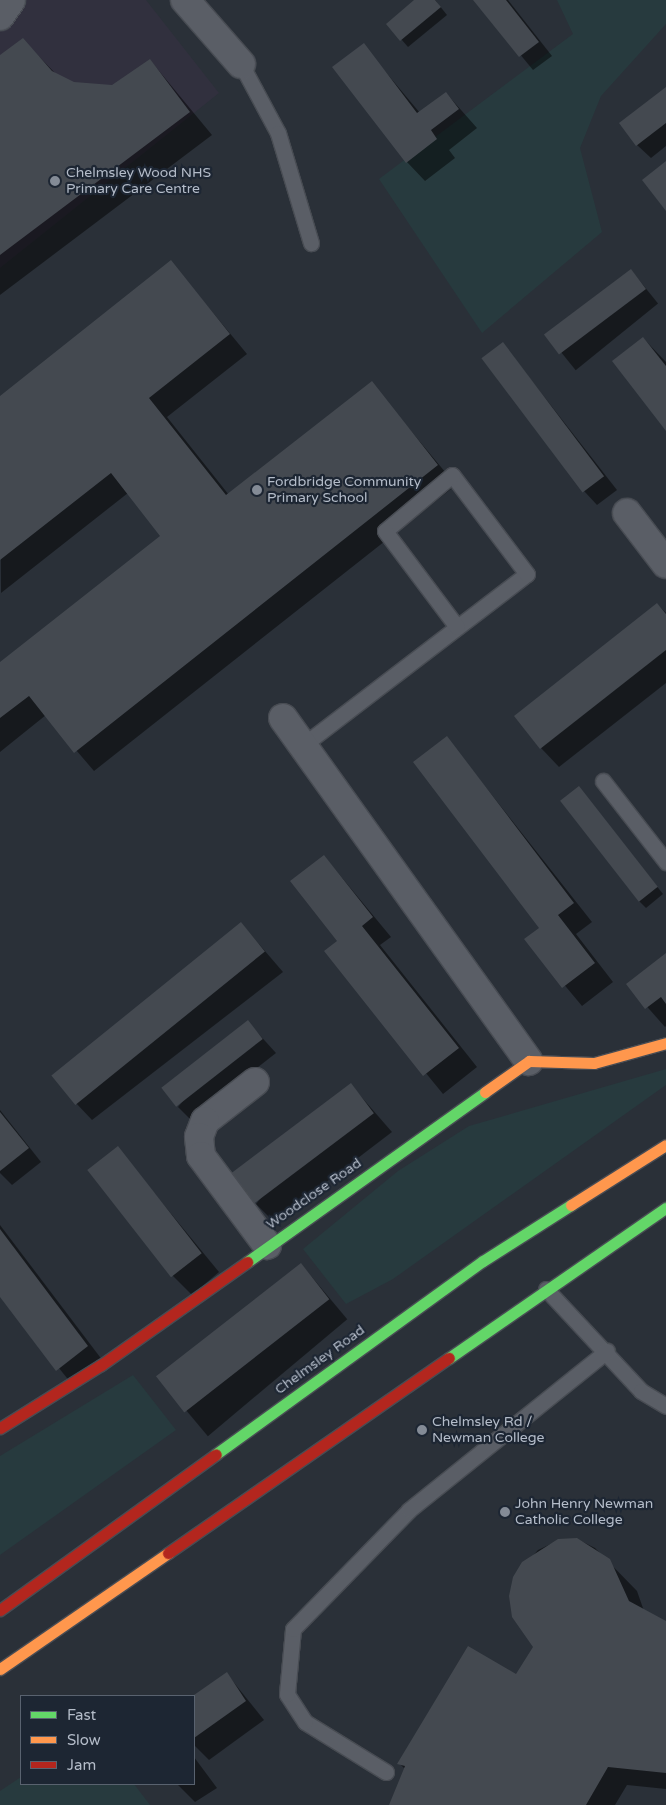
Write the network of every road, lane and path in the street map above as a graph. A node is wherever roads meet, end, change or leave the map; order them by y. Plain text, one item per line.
1 (11, 0) edge
2 (185, 0) edge
3 (0, 16) edge
4 (241, 64) joint
5 (311, 243) dead end
6 (627, 512) dead end
7 (666, 564) edge
8 (457, 627) junction
9 (283, 718) dead end
10 (302, 746) junction
11 (603, 781) dead end
12 (666, 862) edge
13 (666, 1044) edge
14 (529, 1061) junction
15 (255, 1082) dead end
16 (666, 1144) edge
17 (666, 1208) edge
18 (268, 1245) junction
19 (546, 1289) junction
20 (607, 1352) junction
21 (666, 1406) edge
22 (0, 1428) edge
23 (0, 1610) edge
24 (0, 1669) edge
25 (386, 1772) dead end

1 - 3 street
2 - 4 street
4 - 5 lane
6 - 7 street
8 - 8 lane
8 - 10 lane
9 - 10 street
10 - 14 street
11 - 12 lane
13 - 14 street
14 - 18 street, Woodclose Road
15 - 18 street
16 - 23 street, Chelmsley Road
17 - 19 street
18 - 22 street, Woodclose Road
19 - 20 lane
19 - 24 street
20 - 21 lane
20 - 25 lane

